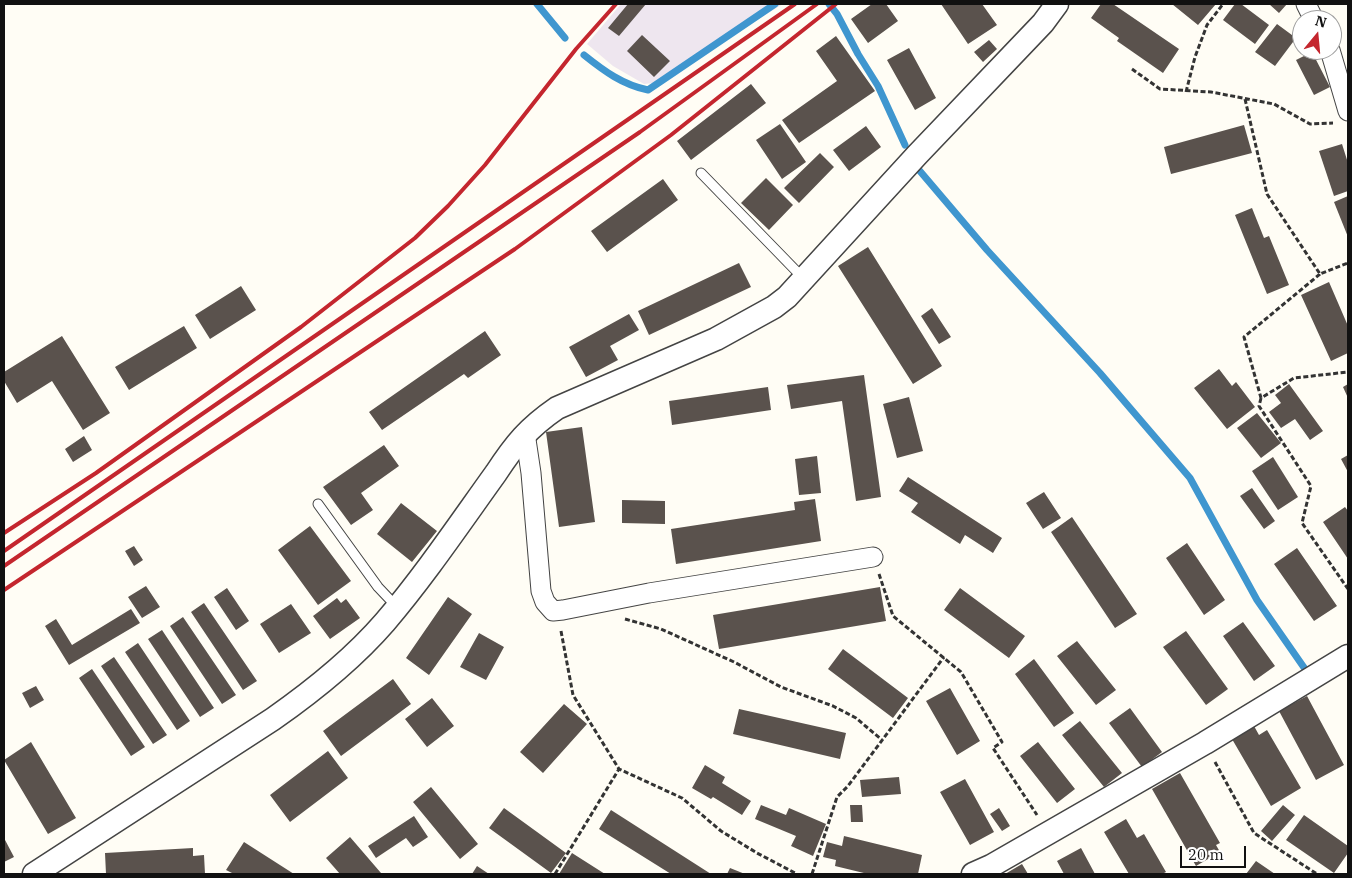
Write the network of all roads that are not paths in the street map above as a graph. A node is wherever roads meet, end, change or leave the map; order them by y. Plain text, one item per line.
1 (1057, 4) edge
2 (1332, 60) edge
3 (1344, 116) edge
4 (701, 173) dead end
5 (804, 279) junction
6 (525, 433) junction
7 (318, 504) dead end
8 (873, 557) road end
9 (396, 606) junction
10 (1348, 656) edge
11 (34, 874) edge
12 (973, 874) edge

1 - 5 street
2 - 3 street
4 - 5 lane
5 - 6 street
6 - 8 street
6 - 9 street
7 - 9 lane
9 - 11 street
10 - 12 street

